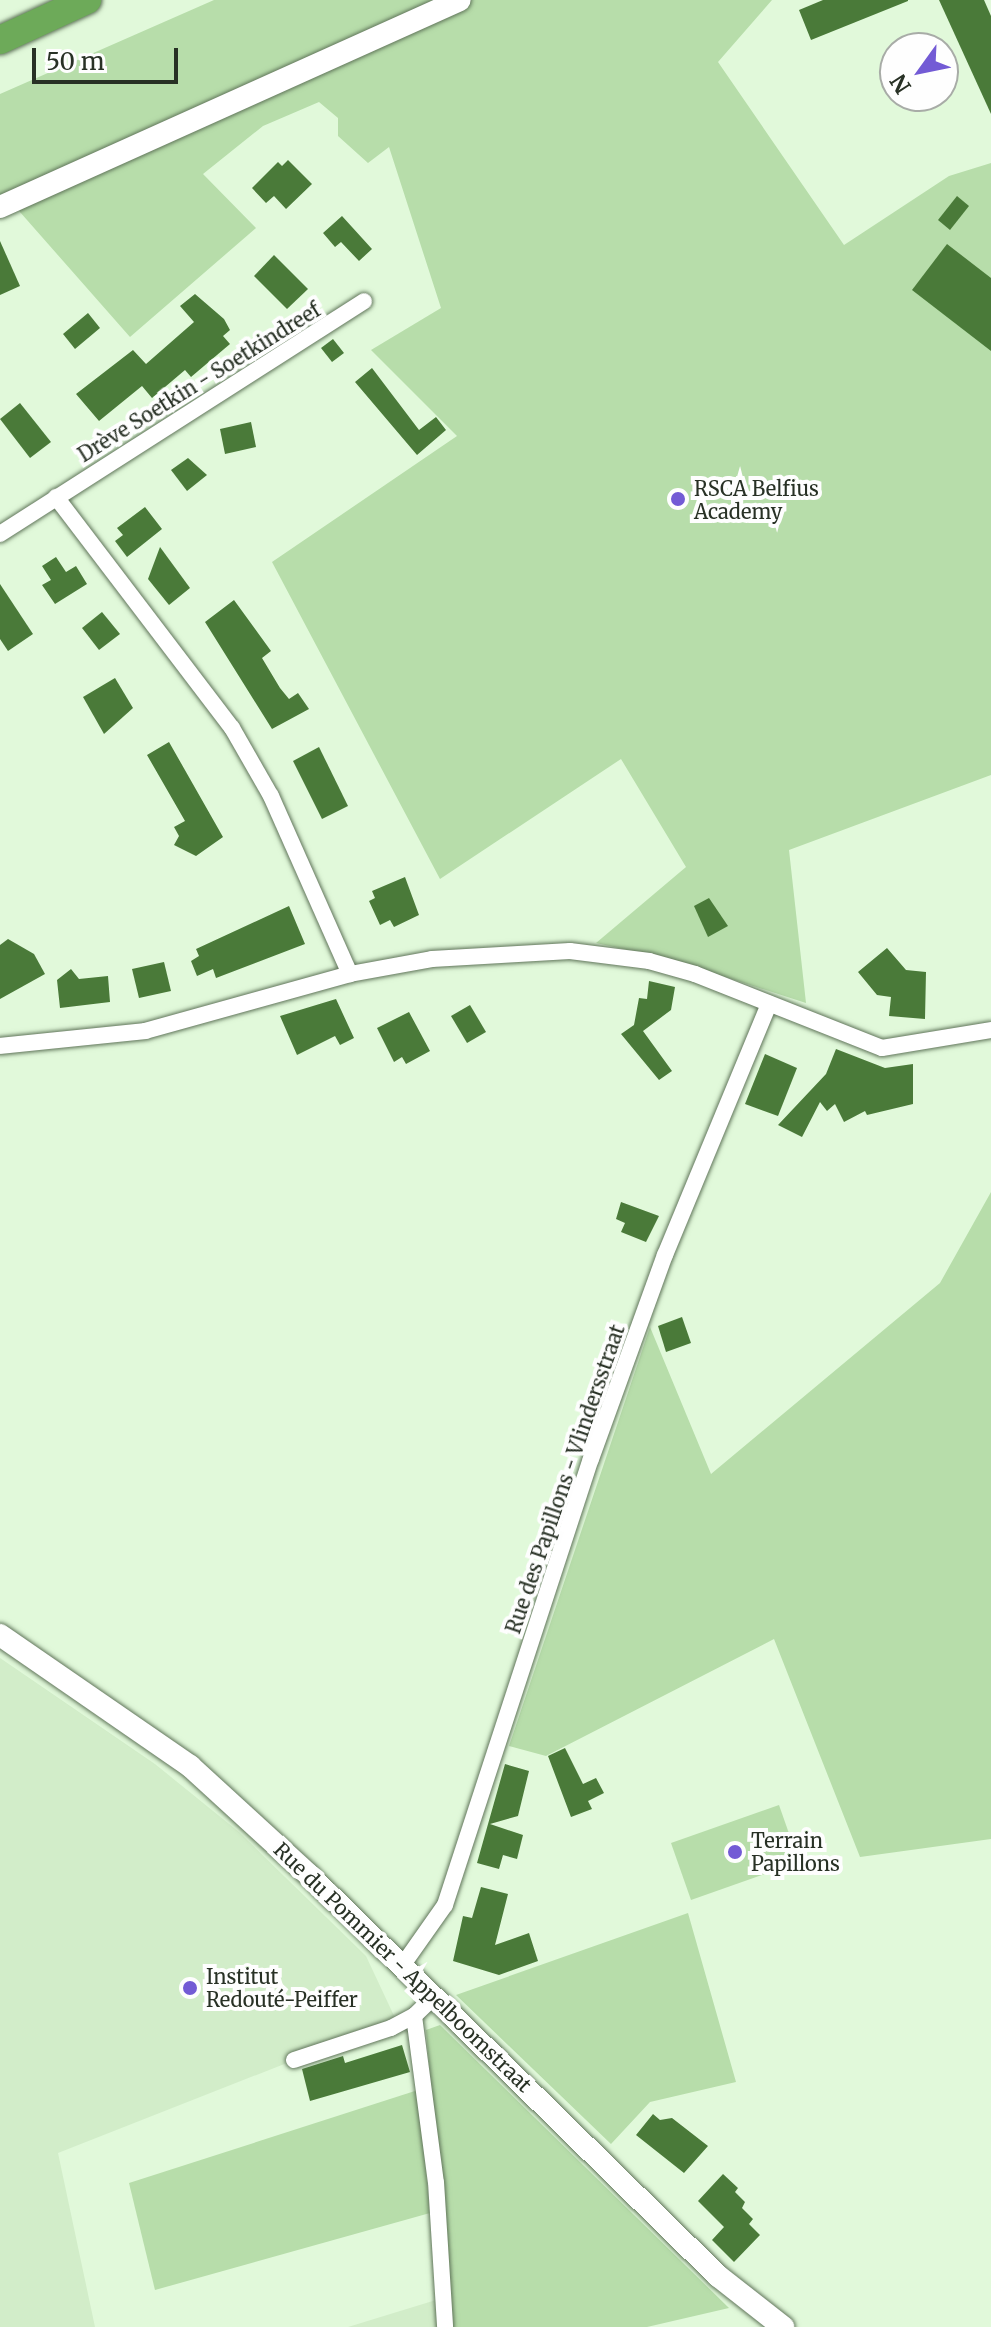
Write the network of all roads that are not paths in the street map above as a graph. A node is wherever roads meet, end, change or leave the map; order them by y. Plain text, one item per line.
1 (87, 0) edge
2 (460, 0) edge
3 (0, 40) edge
4 (0, 207) edge
5 (364, 301) dead end
6 (56, 497) junction
7 (0, 534) edge
8 (350, 974) junction
9 (769, 1004) junction
10 (991, 1030) edge
11 (0, 1046) edge
12 (0, 1635) edge
13 (402, 1966) junction
14 (434, 1997) junction
15 (414, 2016) junction
16 (294, 2060) dead end
17 (445, 2327) edge
18 (783, 2327) edge

1 - 3 highway
2 - 4 street
5 - 6 street, Drève Soetkin - Soetkindreef
6 - 7 street, Drève Soetkin - Soetkindreef
6 - 8 street
8 - 9 street
8 - 11 street
9 - 10 street
9 - 13 street, Rue des Papillons - Vlindersstraat
12 - 13 street, Rue du Pommier - Appelboomstraat
13 - 14 street, Rue du Pommier - Appelboomstraat
14 - 15 street
14 - 18 street, Rue du Pommier - Appelboomstraat
15 - 16 street
15 - 17 street

